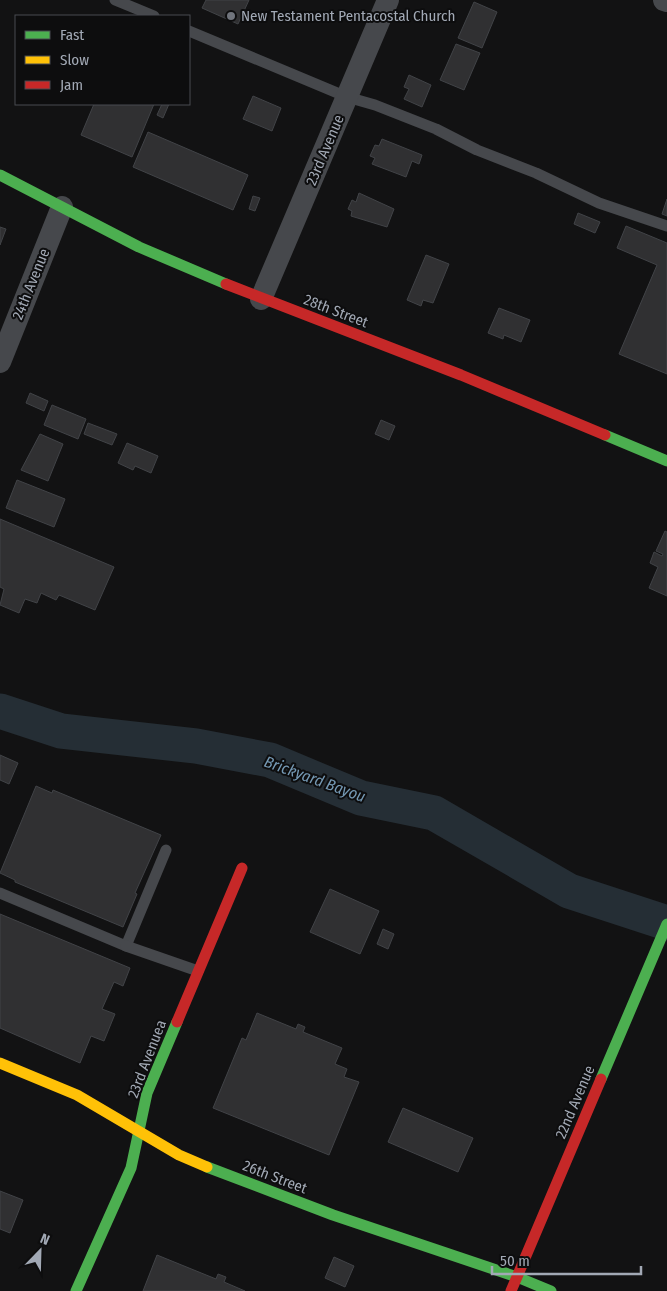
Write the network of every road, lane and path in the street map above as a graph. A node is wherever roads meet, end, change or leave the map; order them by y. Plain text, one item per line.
1 (115, 0) edge
2 (388, 0) edge
3 (152, 15) edge
4 (190, 31) edge
5 (347, 98) junction
6 (0, 175) edge
7 (62, 207) junction
8 (667, 226) edge
9 (261, 298) junction
10 (0, 362) edge
11 (667, 460) edge
12 (166, 850) dead end
13 (242, 868) dead end
14 (0, 893) edge
15 (667, 924) edge
16 (126, 946) junction
17 (198, 971) junction
18 (0, 1063) edge
19 (140, 1132) junction
20 (517, 1277) junction
21 (76, 1291) edge
22 (511, 1291) edge
23 (551, 1291) edge

1 - 3 lane
2 - 5 street, 23rd Avenue
4 - 5 lane
5 - 8 lane
5 - 9 street, 23rd Avenue
6 - 7 street, 28th Street
7 - 9 street, 28th Street
7 - 10 street, 24th Avenue
9 - 11 street, 28th Street
12 - 16 lane
13 - 17 street, 23rd Avenuea
14 - 16 lane
15 - 20 street, 22nd Avenue
16 - 17 lane
17 - 19 street, 23rd Avenuea
18 - 19 street, 26th Street
19 - 20 street, 26th Street
19 - 21 street, 23rd Avenuea
20 - 22 street, 22nd Avenue
20 - 23 street, 26th Street

